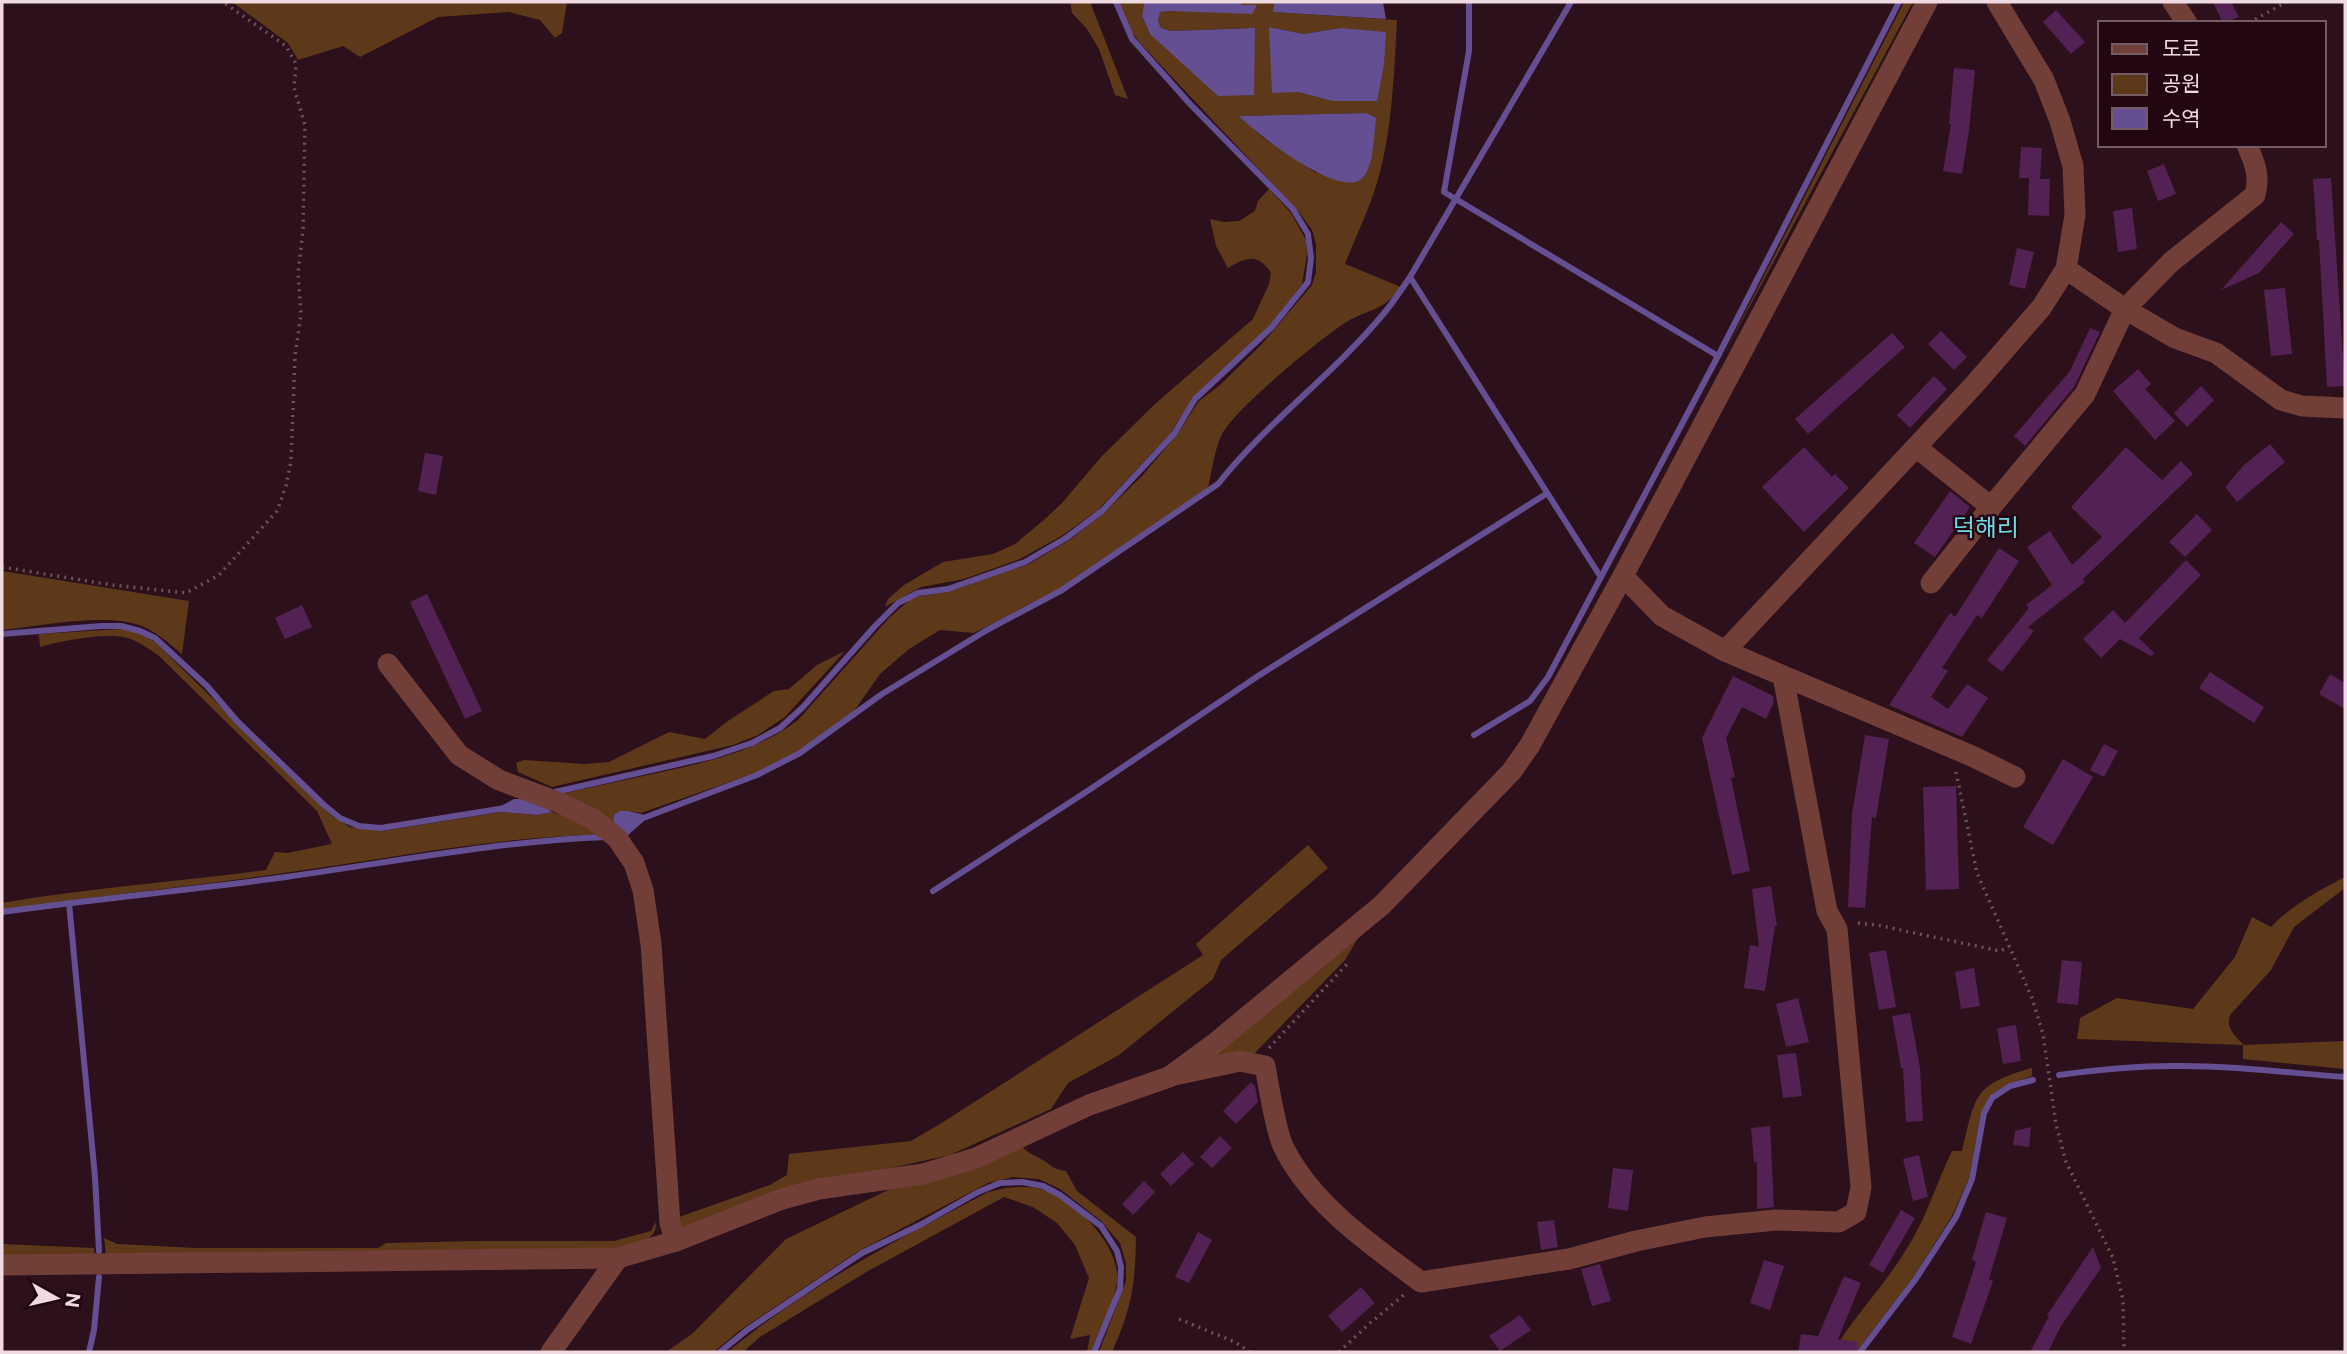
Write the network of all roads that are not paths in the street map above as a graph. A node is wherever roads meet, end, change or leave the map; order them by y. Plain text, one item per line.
1 (1927, 2) edge
2 (1997, 2) edge
3 (2173, 2) edge
4 (2186, 21) edge
5 (2248, 147) edge
6 (2066, 269) junction
7 (2124, 309) junction
8 (2345, 408) edge
9 (1916, 447) junction
10 (1991, 506) junction
11 (1623, 576) junction
12 (1931, 583) dead end
13 (1725, 651) junction
14 (388, 664) dead end
15 (1783, 676) junction
16 (2015, 777) dead end
17 (1169, 1076) junction
18 (676, 1241) junction
19 (618, 1258) junction
20 (2, 1265) edge
21 (551, 1352) edge

1 - 11 street
2 - 6 street
3 - 4 street
5 - 7 street
6 - 7 street
6 - 9 street
7 - 8 street
7 - 10 street
9 - 10 street
9 - 13 street
10 - 12 street
11 - 13 street
11 - 17 street
13 - 15 street
14 - 18 street
15 - 16 street
15 - 17 street
17 - 18 street
18 - 19 street
19 - 20 street
19 - 21 street

